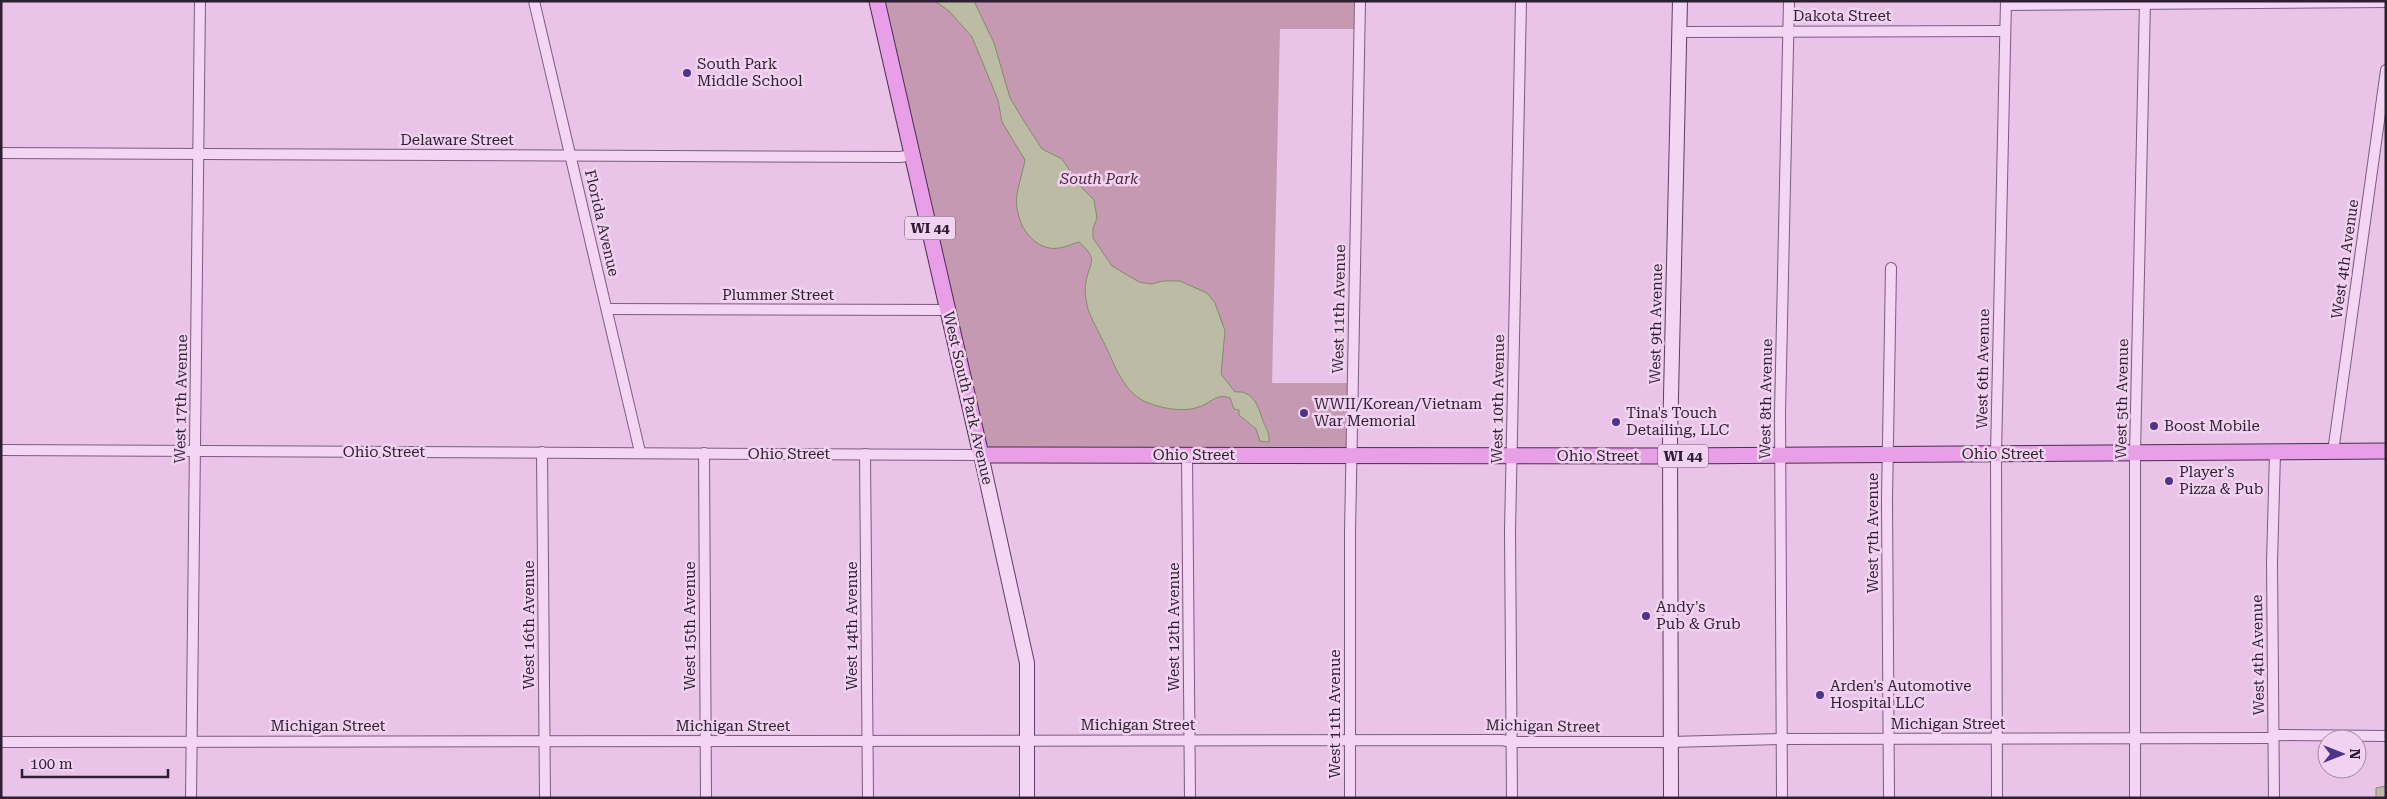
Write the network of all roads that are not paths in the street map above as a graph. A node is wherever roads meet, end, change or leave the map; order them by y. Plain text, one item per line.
1 (200, 1) edge
2 (534, 1) edge
3 (877, 1) edge
4 (1360, 1) edge
5 (1521, 1) edge
6 (1680, 1) edge
7 (1789, 1) edge
8 (2278, 2) edge
9 (2386, 2) edge
10 (2006, 3) edge
11 (2145, 3) edge
12 (1788, 31) junction
13 (2005, 31) junction
14 (1679, 32) junction
15 (2386, 70) edge
16 (1, 154) edge
17 (198, 154) junction
18 (571, 155) junction
19 (913, 155) junction
20 (1891, 268) dead end
21 (608, 309) junction
22 (948, 310) junction
23 (1, 450) edge
24 (2386, 451) edge
25 (195, 452) junction
26 (542, 452) junction
27 (640, 452) junction
28 (2333, 452) junction
29 (704, 453) junction
30 (2275, 453) junction
31 (865, 454) junction
32 (1888, 454) junction
33 (1996, 454) junction
34 (2135, 454) junction
35 (981, 455) junction
36 (1187, 455) junction
37 (1351, 455) junction
38 (1512, 455) junction
39 (1780, 455) junction
40 (1670, 456) junction
41 (2274, 736) junction
42 (2386, 736) edge
43 (1997, 738) junction
44 (1782, 739) junction
45 (1888, 739) junction
46 (2136, 739) junction
47 (867, 740) junction
48 (1189, 740) junction
49 (1349, 740) junction
50 (192, 741) junction
51 (545, 741) junction
52 (1028, 741) junction
53 (1, 742) edge
54 (706, 742) junction
55 (1512, 742) junction
56 (1671, 742) junction
57 (191, 798) edge
58 (545, 798) edge
59 (706, 798) edge
60 (868, 798) edge
61 (1027, 798) edge
62 (1190, 798) edge
63 (1350, 798) edge
64 (1512, 798) edge
65 (1671, 798) edge
66 (1782, 798) edge
67 (1889, 798) edge
68 (1997, 798) edge
69 (2135, 798) edge
70 (2274, 798) edge

1 - 17 street, West 17th Avenue
2 - 18 street, Florida Avenue
3 - 19 main road, West South Park Avenue / WI 44
4 - 37 street, West 11th Avenue
5 - 38 street, West 10th Avenue
6 - 14 main road, West 9th Avenue
7 - 12 street, West 8th Avenue
8 - 9 street
8 - 11 street
10 - 11 street
10 - 13 street, West 6th Avenue
11 - 34 street, West 5th Avenue
12 - 13 street, Dakota Street
12 - 14 street, Dakota Street
12 - 39 street, West 8th Avenue
13 - 33 street, West 6th Avenue
14 - 40 main road, West 9th Avenue
15 - 28 street, West 4th Avenue
16 - 17 street, Delaware Street
17 - 18 street, Delaware Street
17 - 25 street, West 17th Avenue
18 - 19 street, Delaware Street
18 - 21 street, Florida Avenue
19 - 22 main road, West South Park Avenue / WI 44
20 - 32 street, West 7th Avenue
21 - 22 street, Plummer Street
21 - 27 street, Florida Avenue
22 - 35 main road, West South Park Avenue / WI 44
23 - 25 street, Ohio Street
24 - 28 main road, Ohio Street / WI 44
25 - 26 street, Ohio Street
25 - 50 street, West 17th Avenue
26 - 27 street, Ohio Street
26 - 51 street, West 16th Avenue
27 - 29 street, Ohio Street
28 - 30 main road, Ohio Street / WI 44
29 - 31 street, Ohio Street
29 - 54 street, West 15th Avenue
30 - 34 main road, Ohio Street / WI 44
30 - 41 street, West 4th Avenue
31 - 35 street, Ohio Street
31 - 47 street, West 14th Avenue
32 - 33 main road, Ohio Street / WI 44
32 - 39 main road, Ohio Street / WI 44
32 - 45 street, West 7th Avenue
33 - 34 main road, Ohio Street / WI 44
33 - 43 street, West 6th Avenue
34 - 46 street, West 5th Avenue
35 - 36 main road, Ohio Street / WI 44
35 - 52 main road, West South Park Avenue
36 - 37 main road, Ohio Street / WI 44
36 - 48 street, West 12th Avenue
37 - 38 main road, Ohio Street / WI 44
37 - 49 street, West 11th Avenue
38 - 40 main road, Ohio Street / WI 44
38 - 55 street, West 10th Avenue
39 - 40 main road, Ohio Street / WI 44
39 - 44 street, West 8th Avenue
40 - 56 main road, West 9th Avenue
41 - 42 street, Michigan Street
41 - 46 street, Michigan Street
41 - 70 street, West 4th Avenue
43 - 45 street, Michigan Street
43 - 46 street, Michigan Street
43 - 68 street, West 6th Avenue
44 - 45 street, Michigan Street
44 - 56 street, Michigan Street
44 - 66 street, West 8th Avenue
45 - 67 street, West 7th Avenue
46 - 69 street, West 5th Avenue
47 - 52 street, Michigan Street
47 - 54 street, Michigan Street
47 - 60 street, West 14th Avenue
48 - 49 street, Michigan Street
48 - 52 street, Michigan Street
48 - 62 street, West 12th Avenue
49 - 55 street, Michigan Street
49 - 63 street, West 11th Avenue
50 - 51 street, Michigan Street
50 - 53 street, Michigan Street
50 - 57 street, West 17th Avenue
51 - 54 street, Michigan Street
51 - 58 street, West 16th Avenue
52 - 61 main road, West South Park Avenue
54 - 59 street, West 15th Avenue
55 - 56 street, Michigan Street
55 - 64 street, West 10th Avenue
56 - 65 main road, West 9th Avenue

